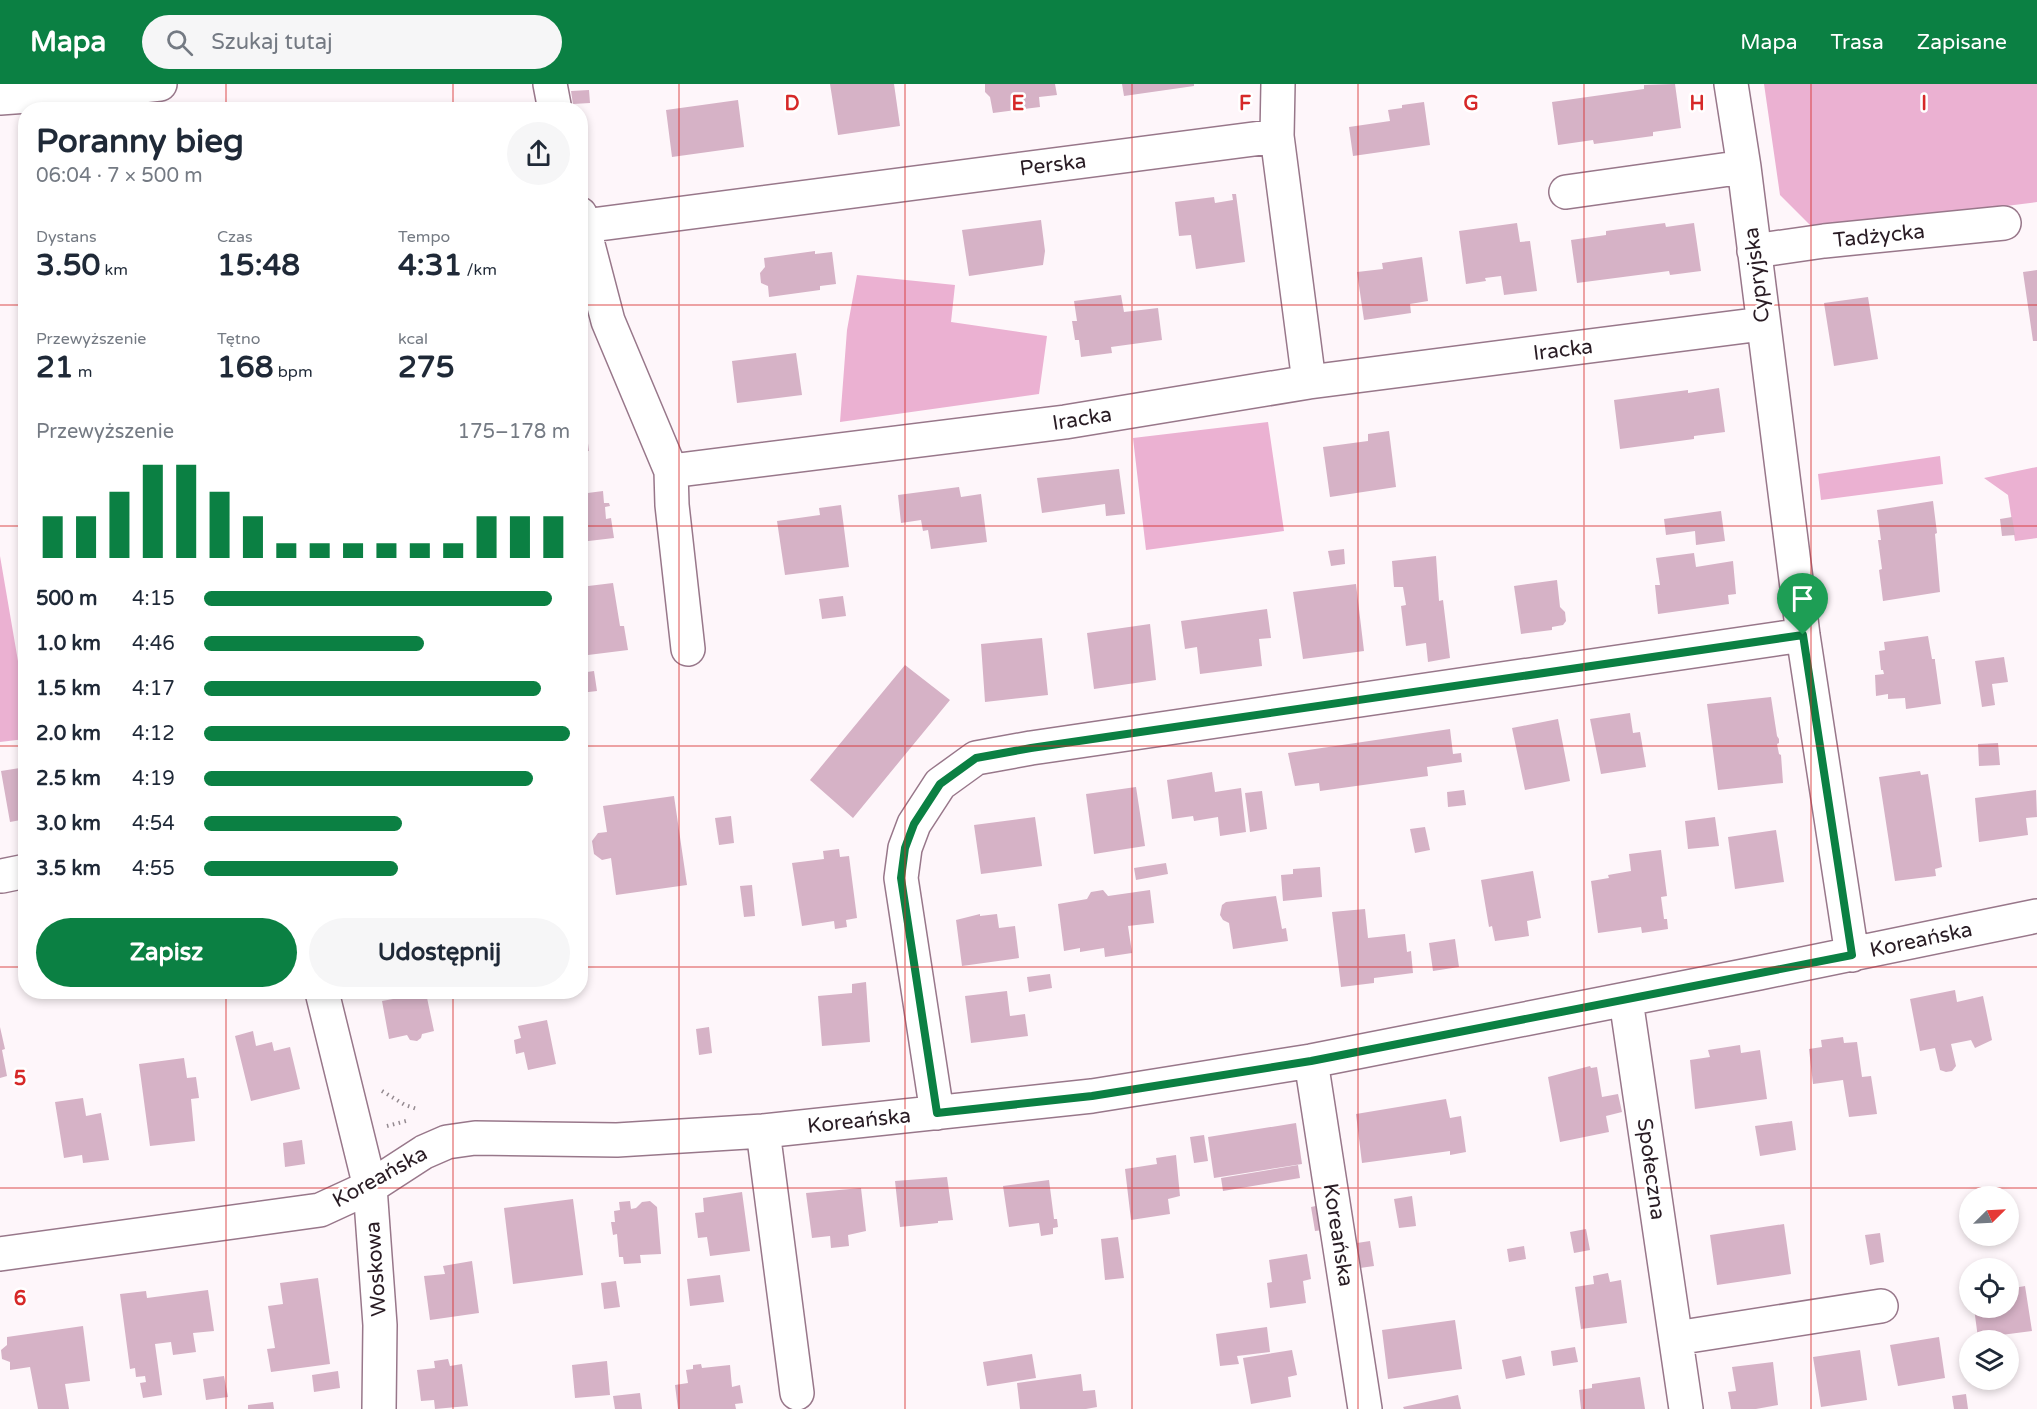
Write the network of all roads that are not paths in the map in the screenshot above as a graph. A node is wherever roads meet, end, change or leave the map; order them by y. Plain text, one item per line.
1 (160, 84) edge
2 (550, 84) edge
3 (1278, 84) edge
4 (1731, 84) edge
5 (0, 98) edge
6 (99, 100) edge
7 (553, 102) edge
8 (1277, 136) junction
9 (1744, 167) junction
10 (1566, 192) dead end
11 (588, 219) edge
12 (2004, 223) dead end
13 (588, 243) edge
14 (1754, 251) junction
15 (1762, 324) junction
16 (1310, 382) junction
17 (671, 471) junction
18 (1803, 635) junction
19 (688, 649) dead end
20 (2037, 916) edge
21 (1852, 955) junction
22 (324, 999) edge
23 (1626, 1000) junction
24 (1311, 1061) junction
25 (937, 1113) junction
26 (763, 1131) junction
27 (370, 1187) junction
28 (0, 1254) edge
29 (1881, 1306) dead end
30 (1676, 1338) junction
31 (796, 1393) dead end
32 (379, 1409) edge
33 (1365, 1409) edge
34 (1686, 1409) edge

1 - 6 street
2 - 7 street
3 - 8 street
4 - 9 street, Cypryjska
5 - 6 street
8 - 11 street, Perska
8 - 16 street
9 - 10 street
9 - 14 street, Cypryjska
12 - 14 street, Tadżycka
13 - 17 street
14 - 15 street, Cypryjska
15 - 16 street, Iracka
15 - 18 street, Cypryjska
16 - 17 street, Iracka
17 - 19 street
18 - 21 street, Cypryjska
18 - 25 street
20 - 21 street, Koreańska
21 - 23 street, Koreańska
22 - 27 street, Woskowa
23 - 24 street, Koreańska
23 - 30 street, Społeczna
24 - 25 street, Koreańska
24 - 33 street, Koreańska
25 - 26 street, Koreańska
26 - 27 street, Koreańska
26 - 31 street
27 - 28 street, Koreańska
27 - 32 street, Woskowa
29 - 30 street
30 - 34 street, Społeczna

